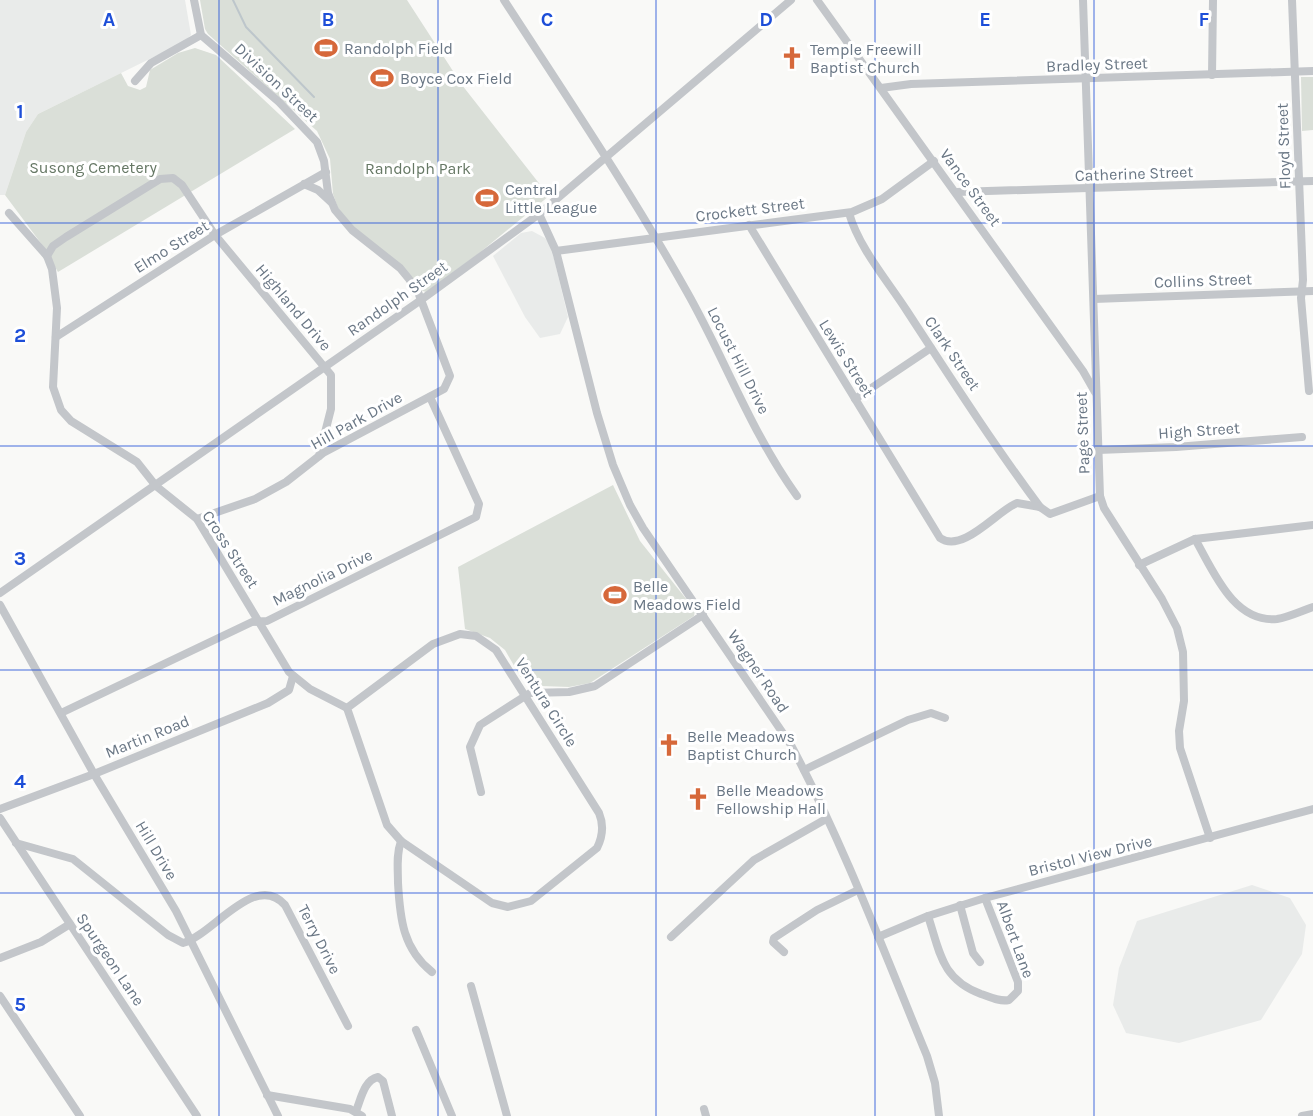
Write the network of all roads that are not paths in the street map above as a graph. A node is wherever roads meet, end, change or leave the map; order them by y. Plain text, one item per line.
1 (194, 0) edge
2 (504, 0) edge
3 (791, 0) edge
4 (817, 0) edge
5 (1083, 0) edge
6 (1213, 0) edge
7 (1292, 0) edge
8 (201, 35) junction
9 (1294, 71) junction
10 (1313, 71) edge
11 (1212, 75) junction
12 (1086, 79) junction
13 (135, 81) dead end
14 (881, 88) junction
15 (606, 156) junction
16 (934, 161) junction
17 (326, 172) junction
18 (1299, 181) junction
19 (1313, 181) edge
20 (304, 184) junction
21 (1090, 190) junction
22 (957, 192) junction
23 (331, 202) junction
24 (9, 213) dead end
25 (849, 213) junction
26 (539, 214) junction
27 (749, 225) junction
28 (215, 235) junction
29 (656, 236) junction
30 (556, 251) junction
31 (47, 256) junction
32 (1302, 291) junction
33 (1313, 291) edge
34 (1094, 298) junction
35 (421, 300) junction
36 (56, 337) junction
37 (931, 348) junction
38 (325, 367) junction
39 (1309, 391) dead end
40 (1096, 395) junction
41 (430, 397) junction
42 (855, 399) junction
43 (1302, 436) dead end
44 (1098, 450) junction
45 (319, 456) junction
46 (156, 486) junction
47 (797, 496) dead end
48 (1100, 496) junction
49 (1040, 507) junction
50 (197, 519) junction
51 (1313, 525) edge
52 (1195, 538) junction
53 (1139, 565) junction
54 (0, 594) edge
55 (0, 605) edge
56 (1313, 607) edge
57 (703, 615) junction
58 (259, 621) junction
59 (293, 676) junction
60 (526, 695) junction
61 (347, 708) junction
62 (61, 713) junction
63 (945, 718) dead end
64 (804, 770) junction
65 (94, 774) junction
66 (481, 792) dead end
67 (0, 809) edge
68 (1313, 809) edge
69 (0, 818) edge
70 (826, 819) junction
71 (1210, 838) junction
72 (401, 842) junction
73 (16, 843) junction
74 (858, 890) junction
75 (985, 897) junction
76 (960, 905) junction
77 (928, 916) junction
78 (70, 924) junction
79 (671, 937) dead end
80 (878, 937) junction
81 (189, 941) junction
82 (784, 952) dead end
83 (0, 958) edge
84 (980, 962) dead end
85 (432, 972) dead end
86 (471, 986) dead end
87 (0, 996) edge
88 (348, 1026) dead end
89 (416, 1030) dead end
90 (267, 1095) junction
91 (1313, 1113) edge
92 (359, 1114) edge
93 (80, 1116) edge
94 (197, 1116) edge
95 (278, 1116) edge
96 (392, 1116) edge
97 (452, 1116) edge
98 (507, 1116) edge
99 (939, 1116) edge
100 (1302, 1116) edge

1 - 8 street
2 - 15 street, Locust Hill Drive
3 - 15 street, Randolph Street
4 - 14 street, Vance Street
5 - 12 street, Page Street
6 - 11 street
7 - 9 street, Floyd Street
8 - 13 street
8 - 17 street, Division Street
9 - 10 street, Bradley Street
9 - 11 street, Bradley Street
9 - 18 street, Floyd Street
11 - 12 street, Bradley Street
12 - 14 street, Bradley Street
12 - 21 street, Page Street
14 - 16 street, Vance Street
15 - 26 street, Randolph Street
15 - 29 street, Locust Hill Drive
16 - 22 street, Vance Street
16 - 25 street, Crockett Street
17 - 20 street, Elmo Street
17 - 23 street, Division Street
18 - 19 street, Catherine Street
18 - 21 street, Catherine Street
18 - 32 street, Floyd Street
20 - 23 street
20 - 28 street, Elmo Street
21 - 22 street, Catherine Street
21 - 34 street, Page Street
22 - 40 street, Vance Street
23 - 35 street, Division Street
24 - 31 street
25 - 27 street, Crockett Street
25 - 37 street, Clark Street
26 - 30 street, Wagner Road
26 - 35 street, Randolph Street
27 - 29 street, Crockett Street
27 - 42 street, Lewis Street
28 - 31 street, Highland Drive
28 - 36 street, Elmo Street
28 - 38 street, Highland Drive
29 - 30 street, Crockett Street
29 - 47 street, Locust Hill Drive
30 - 57 street, Wagner Road
31 - 36 street, Cross Street
32 - 33 street, Collins Street
32 - 34 street, Collins Street
32 - 39 street
34 - 40 street, Page Street
35 - 38 street, Randolph Street
35 - 41 street, Hill Park Drive
36 - 46 street, Cross Street
37 - 42 street
37 - 49 street, Clark Street
38 - 45 street, Highland Drive
38 - 46 street, Randolph Street
40 - 44 street, Page Street
41 - 45 street, Hill Park Drive
41 - 58 street, Magnolia Drive
42 - 49 street, Lewis Street
43 - 44 street, High Street
44 - 48 street, Page Street
45 - 50 street, Hill Park Drive
46 - 50 street, Cross Street
46 - 54 street, Randolph Street
48 - 49 street
48 - 53 street, Page Street
50 - 58 street, Cross Street
51 - 52 street
52 - 53 street
52 - 56 street
53 - 71 street, Page Street
55 - 62 street, Hill Drive
57 - 60 street
57 - 64 street, Wagner Road
58 - 59 street, Cross Street
58 - 62 street, Magnolia Drive
59 - 61 street, Cross Street
59 - 65 street, Martin Road
60 - 61 street, Ventura Circle
60 - 66 street
60 - 72 street, Ventura Circle
61 - 72 street, Ventura Circle
62 - 65 street, Hill Drive
63 - 64 street
64 - 70 street, Wagner Road
65 - 67 street, Martin Road
65 - 81 street, Hill Drive
68 - 71 street, Bristol View Drive
69 - 73 street, Spurgeon Lane
70 - 74 street, Wagner Road
70 - 79 street
71 - 75 street, Bristol View Drive
72 - 85 street
73 - 78 street, Spurgeon Lane
73 - 81 street
74 - 80 street, Wagner Road
74 - 82 street
75 - 76 street, Bristol View Drive
75 - 77 street, Albert Lane
76 - 77 street, Bristol View Drive
76 - 84 street
77 - 80 street, Bristol View Drive
78 - 83 street
78 - 94 street, Spurgeon Lane
80 - 99 street, Wagner Road
81 - 88 street, Terry Drive
81 - 90 street, Hill Drive
86 - 98 street
87 - 93 street
89 - 97 street
90 - 92 street
90 - 95 street, Hill Drive
91 - 100 street
92 - 96 street

